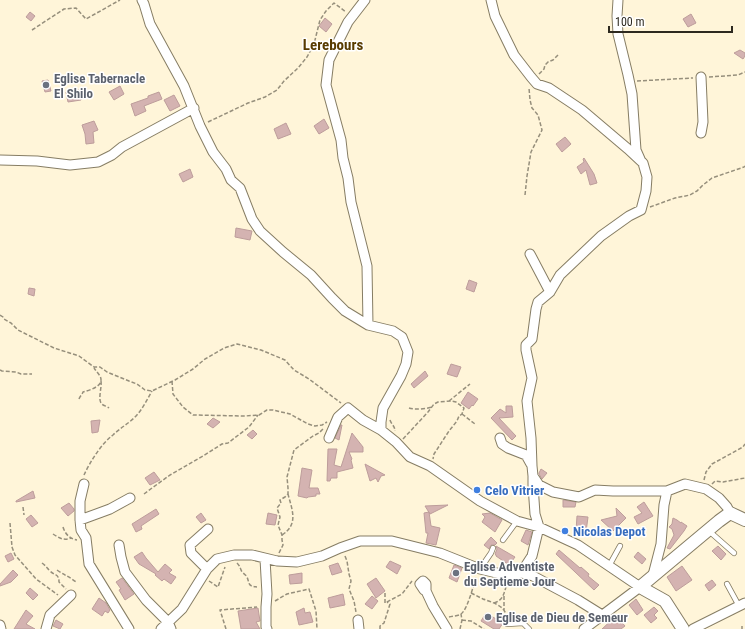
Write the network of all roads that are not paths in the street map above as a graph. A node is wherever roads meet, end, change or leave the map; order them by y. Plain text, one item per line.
1 (142, 0) edge
2 (365, 0) edge
3 (491, 0) edge
4 (618, 0) edge
5 (701, 77) road end
6 (194, 108) junction
7 (701, 133) dead end
8 (0, 160) edge
9 (643, 163) junction
10 (530, 254) dead end
11 (550, 292) junction
12 (368, 325) junction
13 (381, 430) junction
14 (329, 438) dead end
15 (500, 438) dead end
16 (532, 466) junction
17 (533, 476) junction
18 (84, 484) road end
19 (667, 491) junction
20 (130, 498) dead end
21 (730, 513) junction
22 (80, 520) junction
23 (745, 520) edge
24 (517, 521) junction
25 (539, 527) junction
26 (208, 529) dead end
27 (708, 530) junction
28 (503, 540) dead end
29 (119, 545) dead end
30 (620, 546) dead end
31 (493, 548) dead end
32 (734, 553) dead end
33 (265, 558) junction
34 (609, 566) junction
35 (207, 569) junction
36 (480, 569) junction
37 (521, 573) junction
38 (653, 575) junction
39 (727, 584) dead end
40 (640, 586) junction
41 (422, 587) road end
42 (71, 595) dead end
43 (742, 604) edge
44 (602, 615) junction
45 (358, 620) road end
46 (507, 624) dead end
47 (0, 625) edge
48 (170, 625) edge
49 (1, 629) edge
50 (46, 629) edge
51 (129, 629) edge
52 (161, 629) edge
53 (267, 629) edge
54 (359, 629) edge
55 (448, 629) edge
56 (529, 629) edge
57 (584, 629) edge
58 (683, 629) edge
59 (693, 629) edge

1 - 6 street
2 - 12 street
3 - 9 street
4 - 9 street
5 - 7 street
6 - 8 street
6 - 12 street
9 - 11 street
10 - 11 street
11 - 16 street
12 - 13 street
13 - 14 street
13 - 24 street
15 - 16 street
16 - 17 street
17 - 19 street
17 - 25 street
18 - 22 street
19 - 21 street
19 - 38 street
20 - 22 street
21 - 23 street
21 - 27 street
22 - 51 street
24 - 25 street
24 - 28 lane
25 - 34 street
25 - 37 street
26 - 35 street
27 - 32 lane
27 - 38 street
29 - 48 street
30 - 34 lane
31 - 36 lane
33 - 35 street
33 - 36 street
33 - 53 street
34 - 40 street
35 - 48 street
36 - 37 street
37 - 44 street
38 - 40 street
39 - 43 lane
40 - 44 street
40 - 58 street
41 - 55 street
42 - 50 street
43 - 59 street
44 - 57 street
45 - 54 street
46 - 56 lane
47 - 49 street
48 - 52 street

